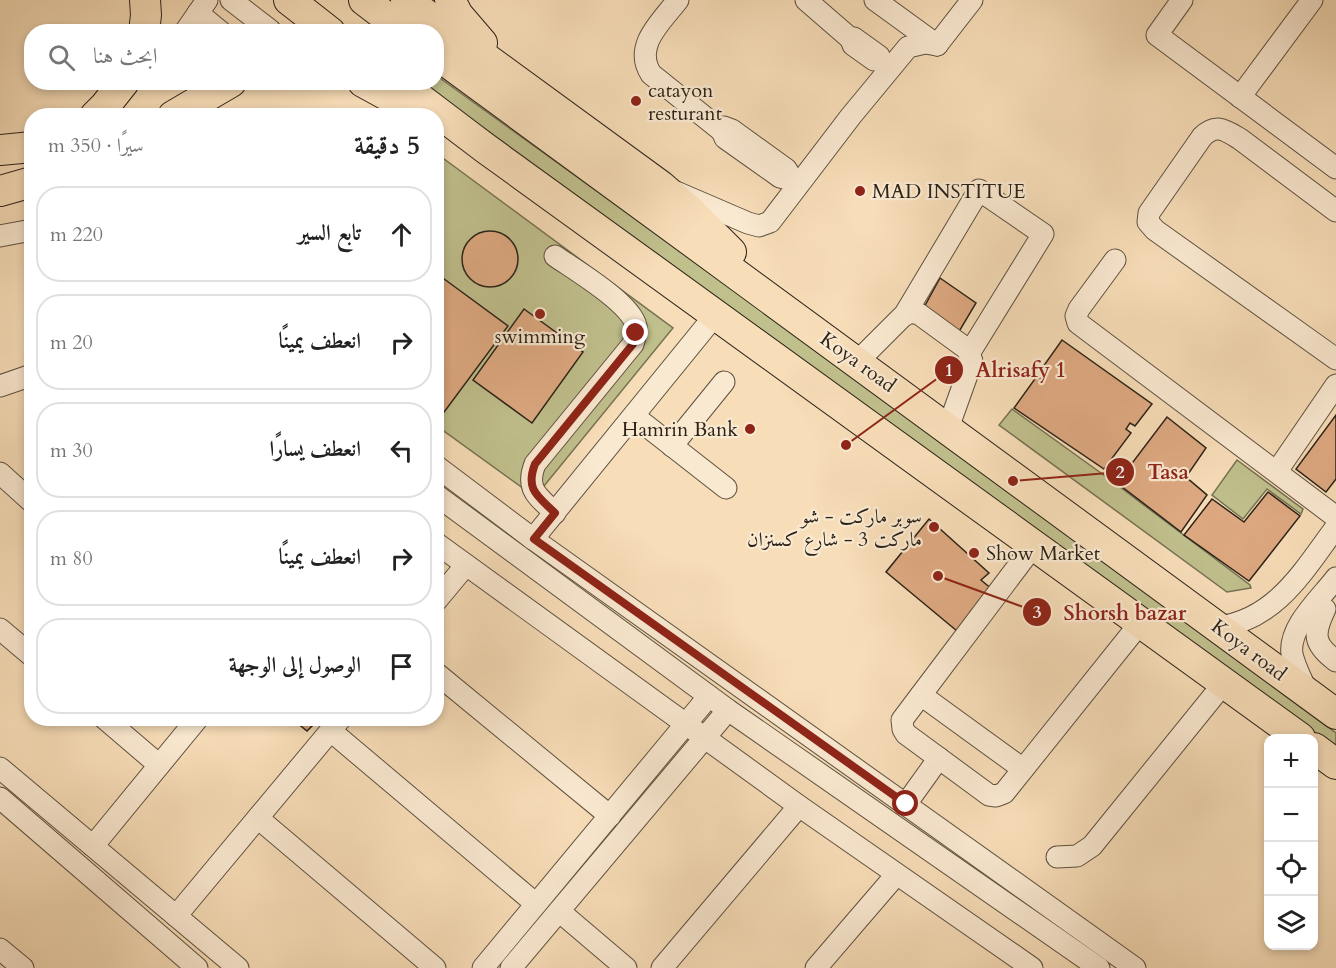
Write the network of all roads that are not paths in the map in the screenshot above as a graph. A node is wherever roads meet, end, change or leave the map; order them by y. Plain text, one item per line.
1 (145, 0) edge
2 (231, 0) edge
3 (364, 0) edge
4 (406, 0) edge
5 (450, 0) edge
6 (678, 0) edge
7 (806, 0) edge
8 (875, 0) edge
9 (972, 0) edge
10 (1182, 0) edge
11 (1312, 0) edge
12 (289, 1) edge
13 (203, 6) edge
14 (145, 24) edge
15 (191, 24) edge
16 (215, 24) edge
17 (261, 24) edge
18 (274, 24) edge
19 (319, 24) edge
20 (396, 24) edge
21 (439, 24) edge
22 (444, 27) edge
23 (851, 39) dead end
24 (937, 45) junction
25 (444, 60) edge
26 (517, 80) junction
27 (118, 90) edge
28 (218, 90) edge
29 (224, 90) edge
30 (378, 90) edge
31 (409, 90) edge
32 (1240, 97) junction
33 (103, 108) edge
34 (187, 108) edge
35 (207, 108) edge
36 (410, 108) edge
37 (432, 108) edge
38 (444, 117) edge
39 (444, 126) edge
40 (722, 131) dead end
41 (24, 148) edge
42 (485, 148) junction
43 (0, 150) edge
44 (1333, 160) edge
45 (24, 184) edge
46 (661, 186) junction
47 (0, 191) edge
48 (1336, 211) edge
49 (555, 256) dead end
50 (1115, 260) dead end
51 (716, 314) junction
52 (905, 314) junction
53 (807, 325) junction
54 (970, 352) junction
55 (1336, 359) edge
56 (857, 362) junction
57 (24, 378) edge
58 (724, 381) dead end
59 (1336, 385) edge
60 (0, 386) edge
61 (634, 416) junction
62 (948, 428) junction
63 (672, 446) junction
64 (1277, 471) junction
65 (444, 472) edge
66 (0, 473) edge
67 (726, 488) dead end
68 (24, 495) edge
69 (444, 501) edge
70 (555, 513) junction
71 (1336, 517) edge
72 (1336, 526) edge
73 (534, 539) junction
74 (1034, 545) junction
75 (444, 549) edge
76 (466, 565) junction
77 (1305, 570) junction
78 (444, 592) edge
79 (1329, 594) edge
80 (1141, 622) junction
81 (1218, 627) junction
82 (0, 629) edge
83 (24, 649) edge
84 (1336, 661) edge
85 (444, 680) edge
86 (1224, 683) junction
87 (1308, 694) junction
88 (921, 695) junction
89 (709, 696) junction
90 (728, 710) junction
91 (1336, 714) edge
92 (686, 725) junction
93 (113, 726) edge
94 (191, 726) edge
95 (335, 726) edge
96 (337, 726) edge
97 (1294, 734) edge
98 (704, 738) junction
99 (1318, 751) edge
100 (939, 758) junction
101 (1336, 764) edge
102 (159, 765) junction
103 (0, 768) edge
104 (1023, 769) junction
105 (0, 798) edge
106 (906, 804) junction
107 (799, 806) junction
108 (610, 816) junction
109 (259, 819) junction
110 (93, 846) junction
111 (1057, 857) dead end
112 (896, 875) junction
113 (536, 904) junction
114 (559, 911) junction
115 (176, 916) junction
116 (0, 950) edge
117 (826, 965) edge
118 (22, 968) edge
119 (197, 968) edge
120 (238, 968) edge
121 (435, 968) edge
122 (483, 968) edge
123 (511, 968) edge
124 (626, 968) edge
125 (662, 968) edge
126 (1032, 968) edge
127 (1099, 968) edge
128 (1135, 968) edge

1 - 14 highway
2 - 17 street
3 - 20 highway
4 - 21 highway
5 - 26 highway
6 - 40 street
7 - 23 street
8 - 24 street
9 - 24 street
10 - 32 street
11 - 32 street
12 - 18 street
12 - 19 highway
13 - 15 street
13 - 16 street
22 - 26 highway
24 - 46 street
25 - 53 highway, Koya road
26 - 46 highway
27 - 33 highway
28 - 34 highway
29 - 35 highway
30 - 36 highway
31 - 37 highway, Koya road
32 - 44 street
38 - 42 highway, Koya road
39 - 42 highway
41 - 43 highway
42 - 51 highway, Koya road
45 - 47 highway
46 - 53 highway
48 - 55 street
49 - 70 street
50 - 64 street
51 - 61 street
51 - 74 highway, Koya road
52 - 54 street
52 - 54 street
52 - 56 street
53 - 56 highway, Koya road
54 - 62 street
56 - 62 highway, Koya road
57 - 60 street
58 - 63 street
59 - 64 street
61 - 63 street
61 - 70 street
62 - 81 highway, Koya road
63 - 67 street
64 - 71 street
65 - 73 street
66 - 68 street
69 - 89 street
70 - 73 street
72 - 77 street
73 - 106 street
74 - 80 highway, Koya road
74 - 88 street
75 - 76 street
76 - 78 street
76 - 92 street
77 - 79 street
77 - 81 street
79 - 84 street
79 - 87 street
80 - 86 highway, Koya road
80 - 104 street
81 - 87 highway, Koya road
82 - 83 street
85 - 108 street
86 - 97 highway, Koya road
86 - 111 street
87 - 91 highway, Koya road
88 - 100 street
88 - 104 street
89 - 90 street
89 - 92 street
90 - 98 street
90 - 127 street
92 - 98 street
92 - 108 street
93 - 102 street
94 - 102 street
95 - 109 street
96 - 113 street
98 - 107 street
98 - 114 street
99 - 101 highway
100 - 104 street
100 - 106 street
102 - 110 street
103 - 110 street
105 - 119 street
106 - 128 street
107 - 112 street
107 - 125 street
108 - 113 street
109 - 115 street
109 - 121 street
110 - 115 street
112 - 117 street
112 - 126 street
113 - 122 street
114 - 123 street
114 - 124 street
115 - 120 street
116 - 118 street

